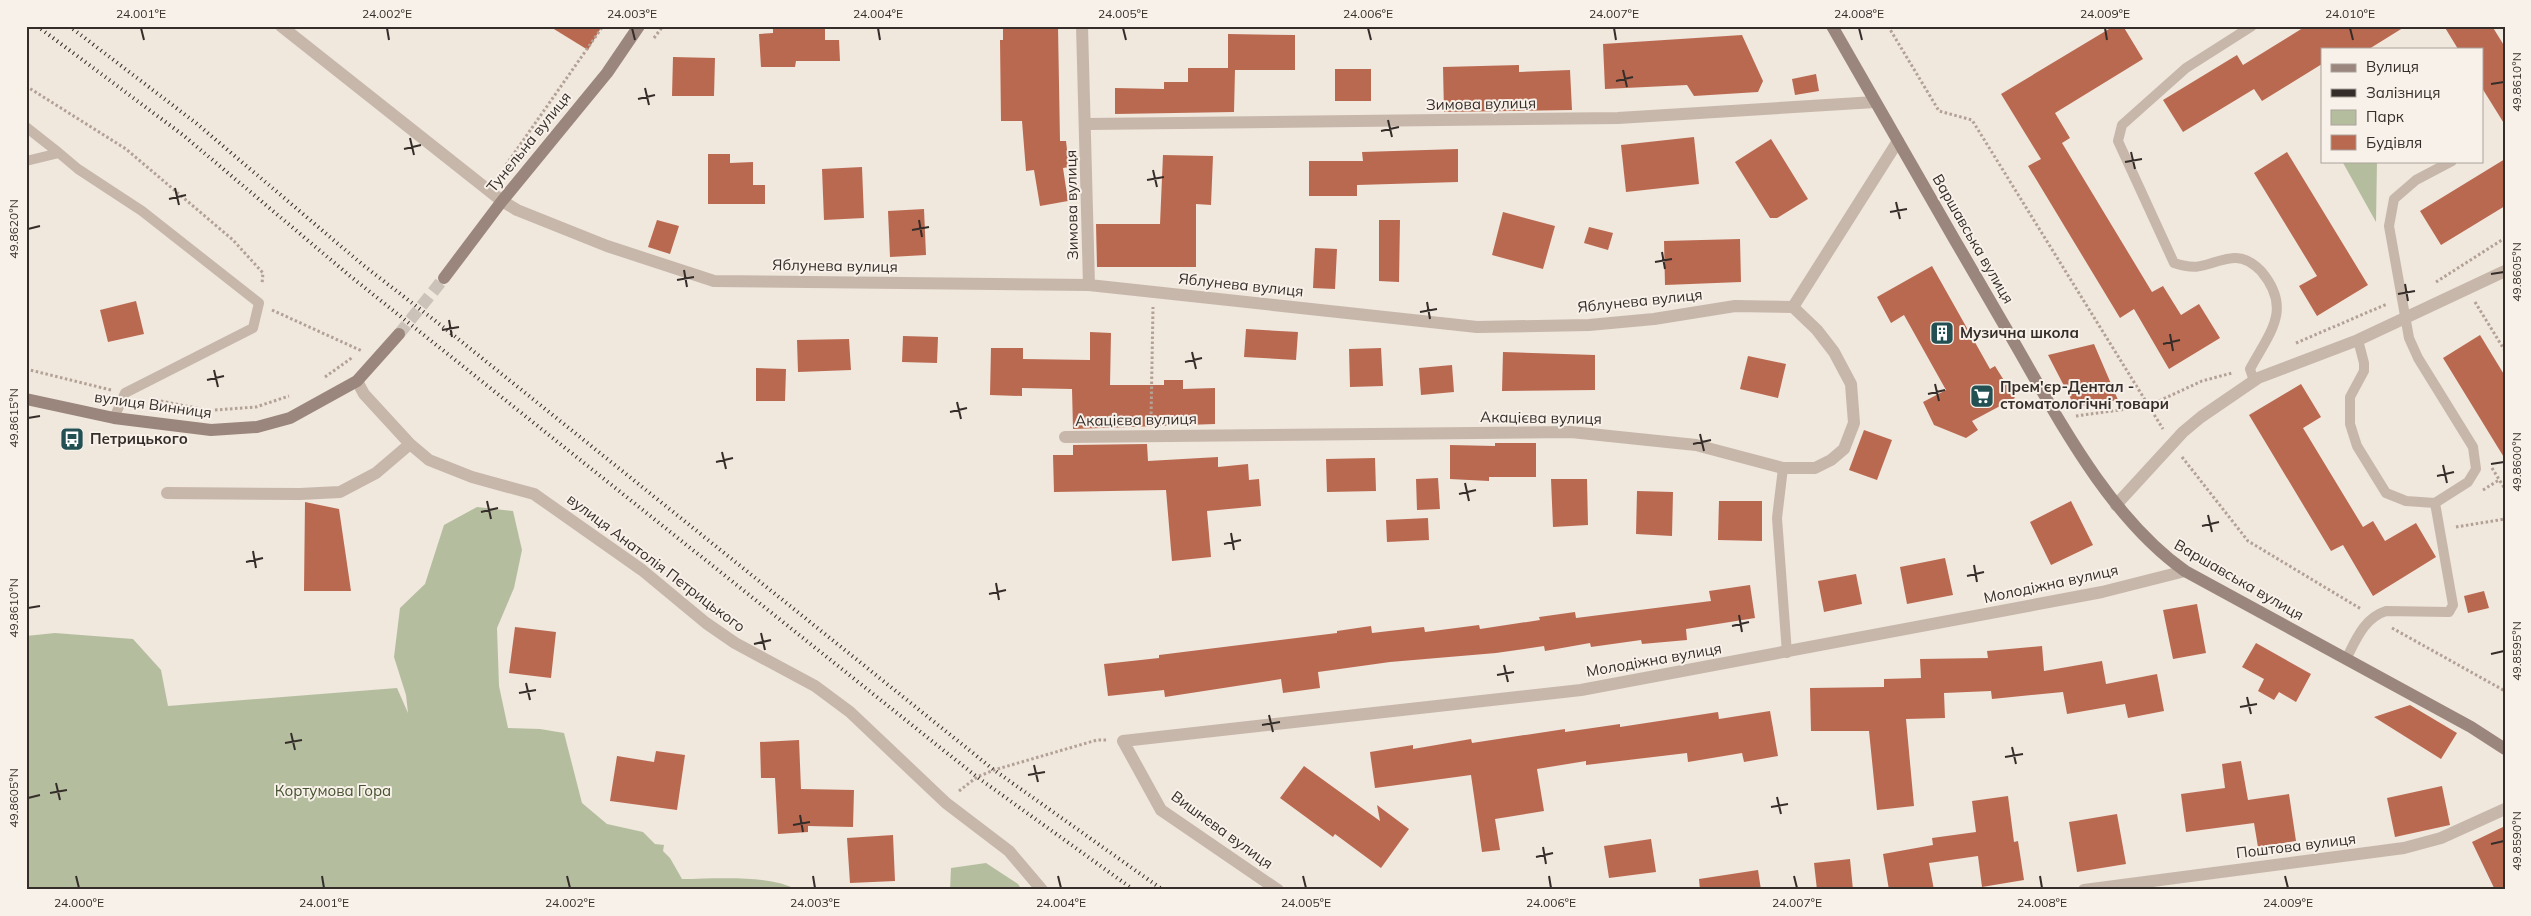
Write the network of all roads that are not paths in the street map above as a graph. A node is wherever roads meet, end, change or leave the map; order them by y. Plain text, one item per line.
1 (281, 26) edge
2 (639, 26) edge
3 (1082, 26) edge
4 (1832, 26) edge
5 (2252, 26) edge
6 (1875, 102) junction
7 (1087, 124) junction
8 (26, 127) edge
9 (1898, 142) junction
10 (59, 153) junction
11 (26, 161) edge
12 (2450, 162) edge
13 (502, 201) junction
14 (2505, 271) edge
15 (444, 278) tunnel mouth
16 (1089, 285) junction
17 (1793, 307) junction
18 (2404, 320) junction
19 (399, 334) tunnel mouth
20 (2358, 340) junction
21 (2252, 375) junction
22 (357, 381) junction
23 (26, 399) edge
24 (114, 418) junction
25 (1065, 437) dead end
26 (410, 444) junction
27 (1783, 468) junction
28 (168, 493) dead end
29 (2435, 503) junction
30 (2116, 505) junction
31 (2185, 571) junction
32 (1786, 653) junction
33 (2346, 659) junction
34 (1123, 741) joint
35 (2505, 749) edge
36 (2505, 810) edge
37 (1042, 890) edge
38 (1278, 890) edge
39 (2084, 890) edge

1 - 13 street, Яблунева вулиця
2 - 13 street, Тунельна вулиця
3 - 7 street, Зимова вулиця
4 - 6 street, Варшавська вулиця
5 - 21 lane
6 - 7 street, Зимова вулиця
6 - 9 street, Варшавська вулиця
7 - 16 street, Зимова вулиця
8 - 10 lane
9 - 17 street
9 - 30 street, Варшавська вулиця
10 - 11 lane
10 - 24 lane
12 - 18 lane
13 - 15 street, Тунельна вулиця
13 - 16 street, Яблунева вулиця
14 - 18 street
16 - 17 street, Яблунева вулиця
17 - 27 street, Акацієва вулиця
18 - 20 street
18 - 29 lane
19 - 22 street
20 - 21 street
20 - 29 lane
21 - 30 street
22 - 24 street, вулиця Винниця
22 - 26 street, вулиця Анатолія Петрицького
23 - 24 street, вулиця Винниця
25 - 27 street, Акацієва вулиця
26 - 28 street
26 - 37 street, вулиця Анатолія Петрицького
27 - 32 lane
29 - 33 lane
30 - 31 street, Варшавська вулиця
31 - 32 street, Молодіжна вулиця
31 - 33 street, Варшавська вулиця
32 - 34 street, Молодіжна вулиця
33 - 35 street, Варшавська вулиця
34 - 38 street, Вишнева вулиця
36 - 39 street, Поштова вулиця

